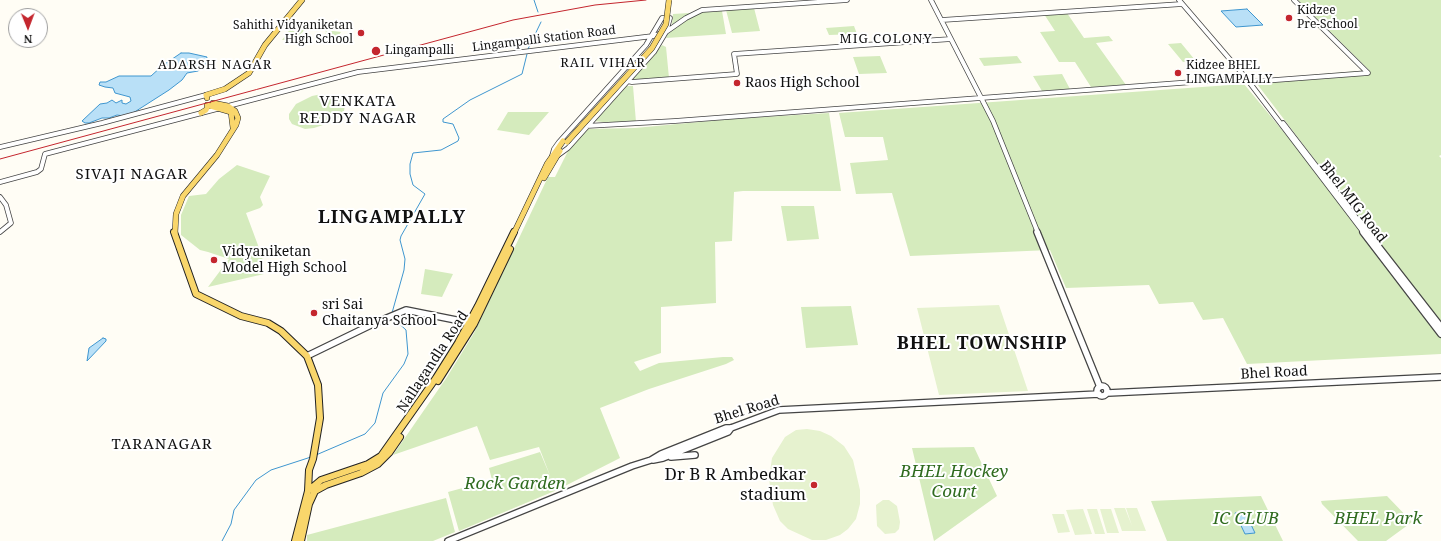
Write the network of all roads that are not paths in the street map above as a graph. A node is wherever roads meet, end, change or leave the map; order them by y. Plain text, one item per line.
1 (303, 0) edge
2 (666, 0) edge
3 (669, 0) edge
4 (847, 0) edge
5 (931, 0) edge
6 (1294, 0) edge
7 (1181, 2) edge
8 (942, 20) junction
9 (666, 32) junction
10 (653, 36) junction
11 (663, 38) junction
12 (951, 38) junction
13 (639, 54) junction
14 (650, 58) junction
15 (1248, 80) junction
16 (627, 81) junction
17 (208, 96) junction
18 (980, 97) junction
19 (210, 104) junction
20 (229, 107) junction
21 (219, 108) junction
22 (201, 113) junction
23 (586, 126) junction
24 (233, 128) junction
25 (565, 141) junction
26 (0, 147) edge
27 (554, 156) junction
28 (0, 182) edge
29 (0, 197) edge
30 (0, 232) edge
31 (472, 323) junction
32 (1441, 327) edge
33 (1441, 334) edge
34 (307, 356) junction
35 (1441, 377) edge
36 (1100, 387) junction
37 (1108, 393) junction
38 (1099, 394) junction
39 (731, 428) junction
40 (387, 452) junction
41 (695, 455) dead end
42 (663, 458) junction
43 (651, 460) junction
44 (309, 493) junction
45 (295, 541) edge
46 (301, 541) edge
47 (448, 541) edge

1 - 17 main road
1 - 17 main road
2 - 25 main road, bridge
3 - 25 main road, bridge
4 - 9 street
5 - 8 street
6 - 15 street
7 - 8 street, Bhel MIG Road
7 - 15 street, Bhel MIG Road
8 - 12 street
9 - 10 street
9 - 10 street
9 - 11 street
10 - 11 street
10 - 13 street
10 - 20 street, Lingampalli Station Road
11 - 14 street
12 - 16 street
12 - 18 street
13 - 14 street
13 - 27 street
14 - 16 street
15 - 18 street
15 - 32 street, Bhel MIG Road
15 - 33 street, Bhel MIG Road
16 - 23 street
17 - 26 street
18 - 23 street
18 - 36 street
19 - 20 main road
19 - 21 main road
19 - 22 main road
20 - 21 street, Lingampalli Station Road
20 - 24 main road
21 - 22 street, Lingampalli Station Road
21 - 24 main road
22 - 28 street, Lingampalli Station Road
23 - 27 street
24 - 34 main road
25 - 27 main road, Nallagandla Road
27 - 31 main road, Nallagandla Road
29 - 30 street
31 - 34 street
31 - 40 main road, Nallagandla Road
34 - 44 main road
35 - 37 street, Bhel Road
36 - 37 street
36 - 38 street
37 - 38 street
38 - 39 street, Bhel Road
39 - 42 street
39 - 43 street, Bhel Road
40 - 44 main road, Nallagandla Road
40 - 44 main road, Nallagandla Road
41 - 42 street
42 - 43 street
43 - 47 street, Bhel Road
44 - 45 main road
44 - 46 main road

